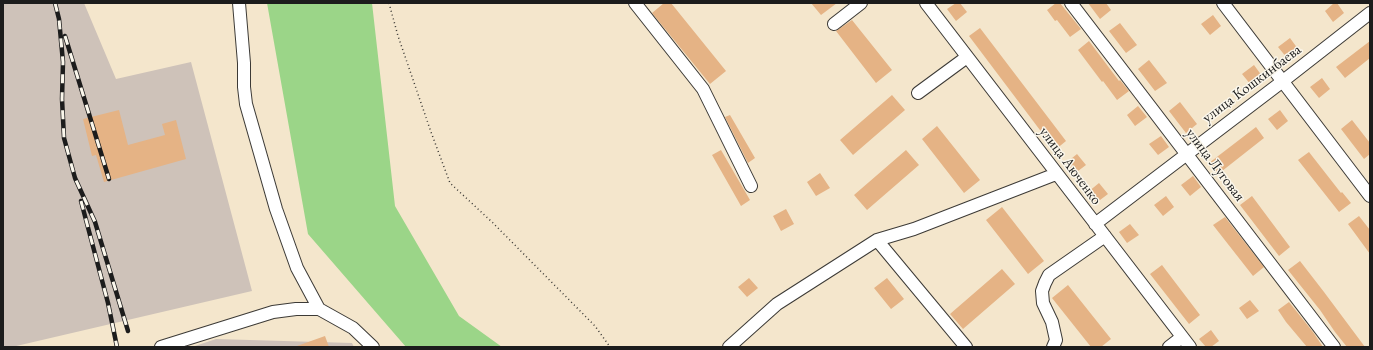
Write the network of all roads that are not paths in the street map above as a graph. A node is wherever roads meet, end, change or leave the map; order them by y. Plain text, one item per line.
1 (239, 3) edge
2 (634, 3) edge
3 (861, 3) edge
4 (926, 3) edge
5 (1071, 3) edge
6 (1223, 3) edge
7 (1370, 13) edge
8 (834, 24) dead end
9 (967, 57) junction
10 (1283, 81) junction
11 (918, 92) dead end
12 (1186, 153) junction
13 (1056, 174) junction
14 (751, 186) dead end
15 (1370, 196) edge
16 (1095, 224) junction
17 (1105, 236) junction
18 (877, 240) junction
19 (319, 309) junction
20 (1182, 337) junction
21 (161, 347) edge
22 (373, 347) edge
23 (729, 347) edge
24 (966, 347) edge
25 (1053, 347) edge
26 (1169, 347) edge
27 (1190, 347) edge
28 (1334, 347) edge

1 - 19 street
2 - 14 street
3 - 8 street
4 - 9 street, улица Аюченко
5 - 12 street, улица Луговая
6 - 10 street
7 - 10 street, улица Кошкинбаева
9 - 11 street
9 - 13 street, улица Аюченко
10 - 12 street, улица Кошкинбаева
10 - 15 street
12 - 16 street, улица Кошкинбаева
12 - 28 street, улица Луговая
13 - 16 street, улица Аюченко
13 - 18 street
16 - 17 street, улица Аюченко
17 - 20 street, улица Аюченко
17 - 25 street
18 - 23 street
18 - 24 street
19 - 21 street
19 - 22 street
20 - 26 street
20 - 27 street, улица Аюченко

